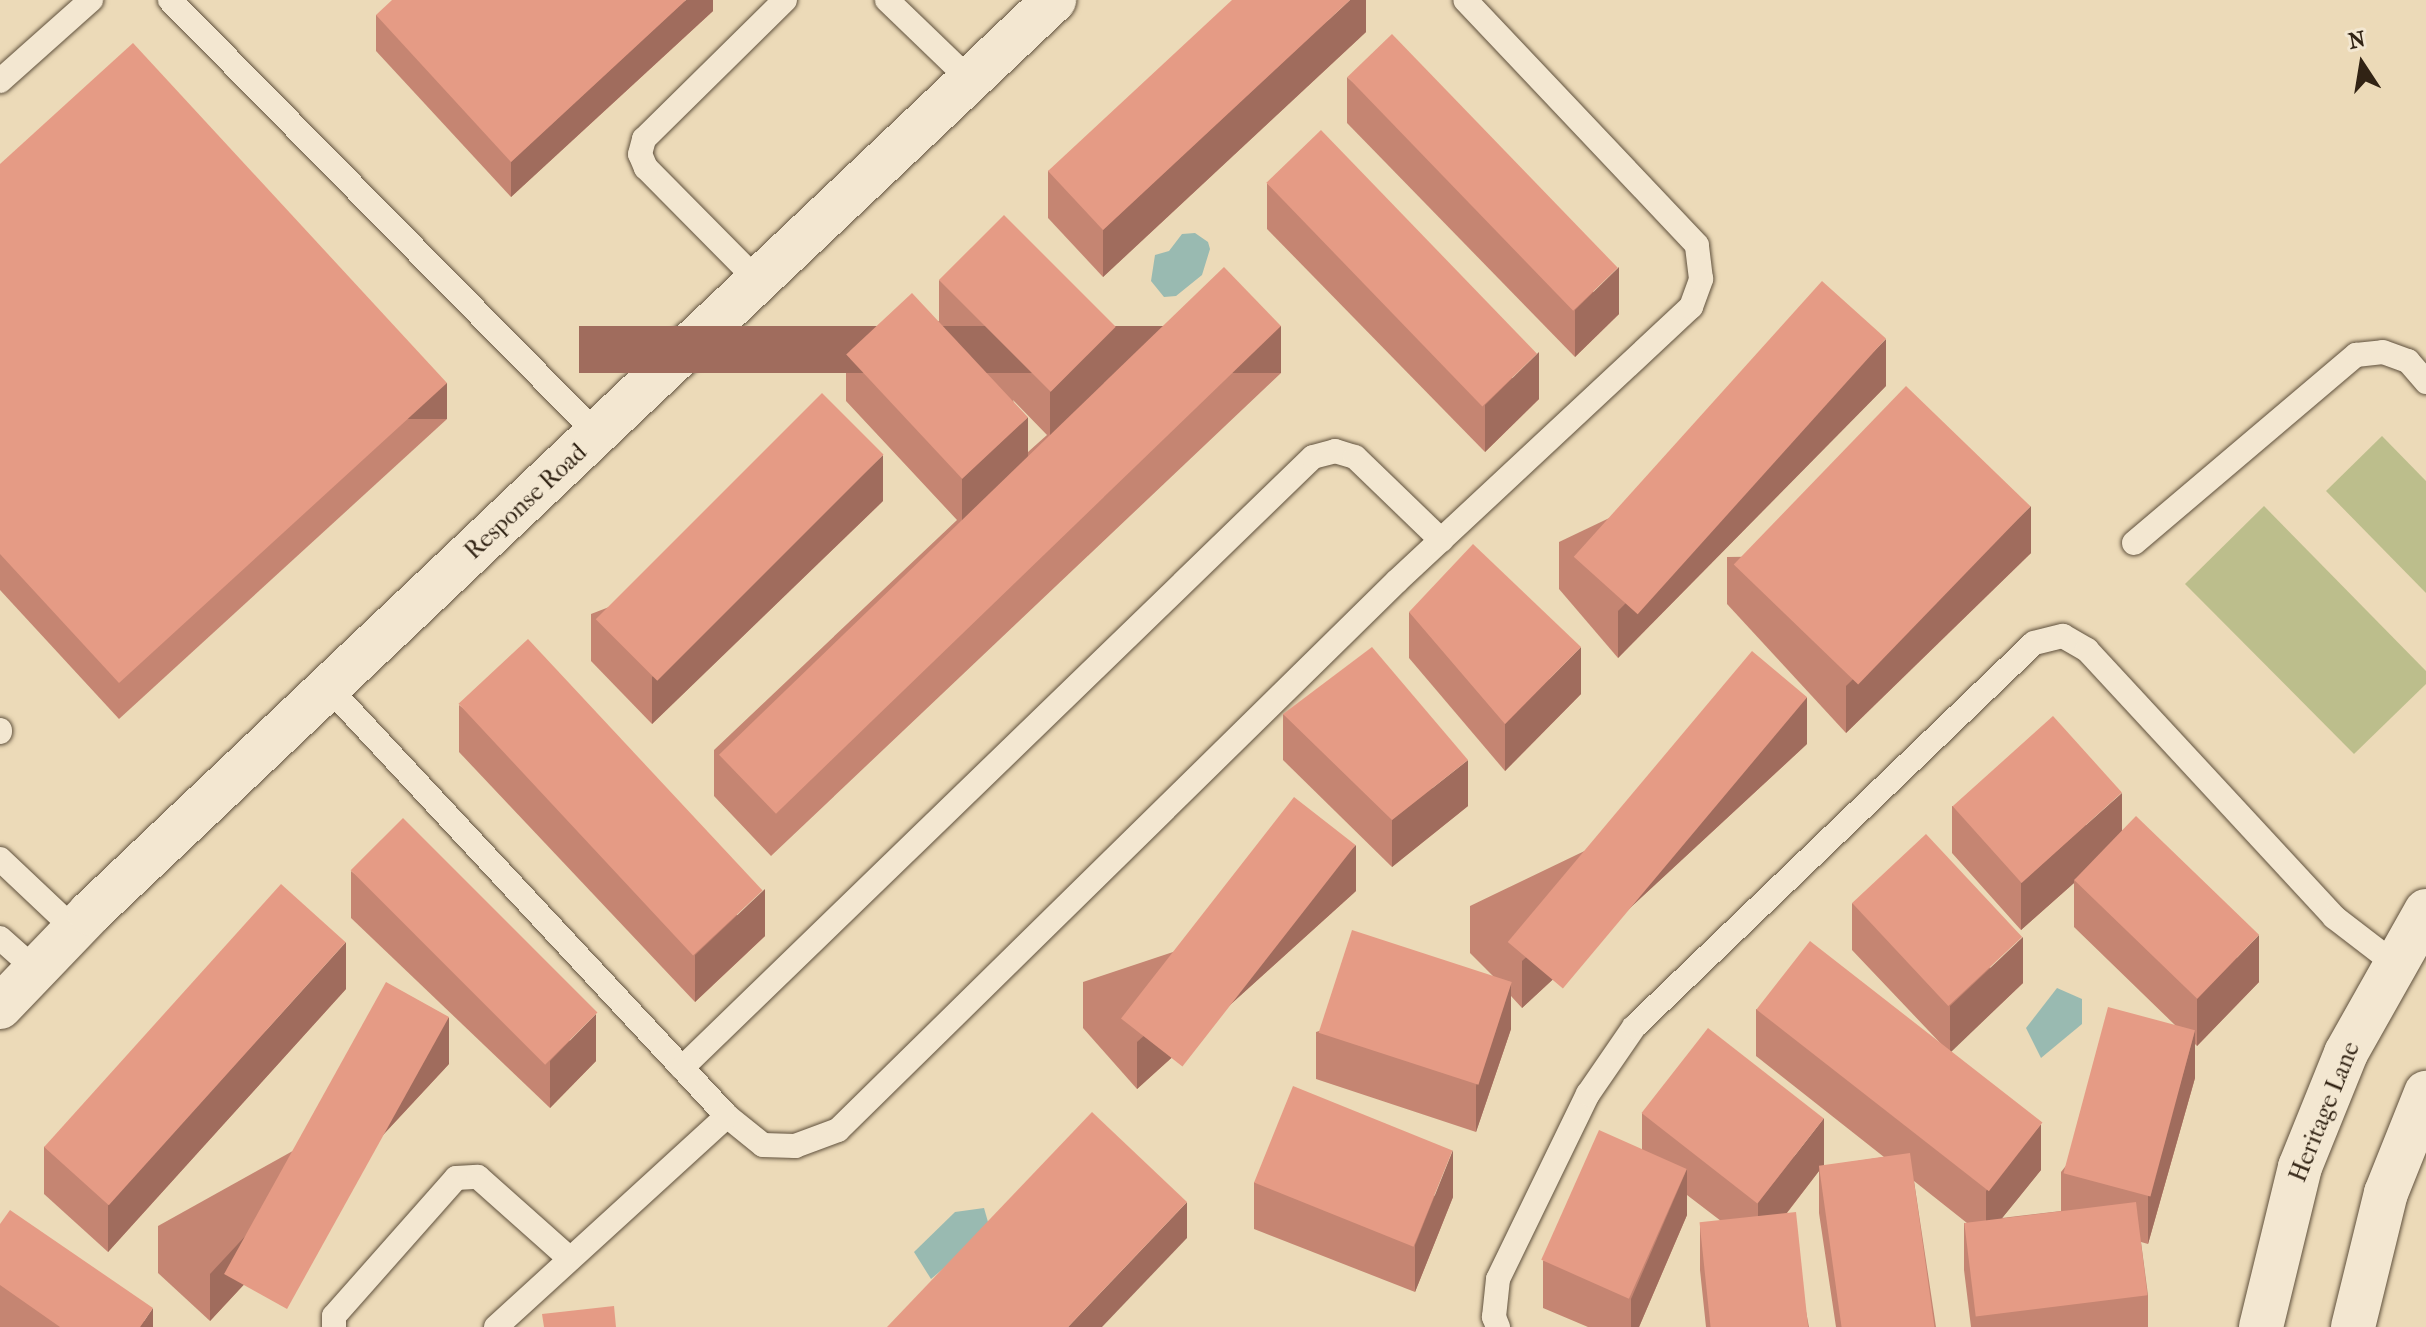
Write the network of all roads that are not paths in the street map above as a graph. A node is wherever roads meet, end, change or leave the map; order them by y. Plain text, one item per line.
1 (91, 0) edge
2 (170, 0) edge
3 (785, 0) edge
4 (887, 0) edge
5 (1054, 0) edge
6 (1465, 0) edge
7 (970, 80) junction
8 (0, 81) edge
9 (759, 282) junction
10 (2426, 382) edge
11 (598, 435) junction
12 (1441, 540) junction
13 (2134, 543) dead end
14 (328, 687) junction
15 (0, 859) edge
16 (2426, 911) edge
17 (74, 929) junction
18 (0, 938) edge
19 (2395, 964) junction
20 (36, 970) junction
21 (0, 1007) edge
22 (682, 1068) junction
23 (2426, 1093) edge
24 (727, 1116) junction
25 (570, 1259) junction
26 (334, 1327) edge
27 (496, 1327) edge
28 (1498, 1327) edge
29 (2261, 1327) edge
30 (2353, 1327) edge

1 - 8 lane
2 - 11 lane
3 - 9 lane
4 - 7 lane
5 - 7 street, Response Road
6 - 12 lane
7 - 9 street, Response Road
9 - 11 street, Response Road
10 - 13 lane
11 - 14 street, Response Road
12 - 22 lane
12 - 24 lane
14 - 17 street, Response Road
14 - 22 lane
15 - 17 lane
16 - 19 street, Heritage Lane
17 - 20 street, Response Road
18 - 20 lane
19 - 28 lane
19 - 29 street, Heritage Lane
20 - 21 street, Response Road
22 - 24 lane
23 - 30 street
24 - 25 lane
25 - 26 lane
25 - 27 lane

